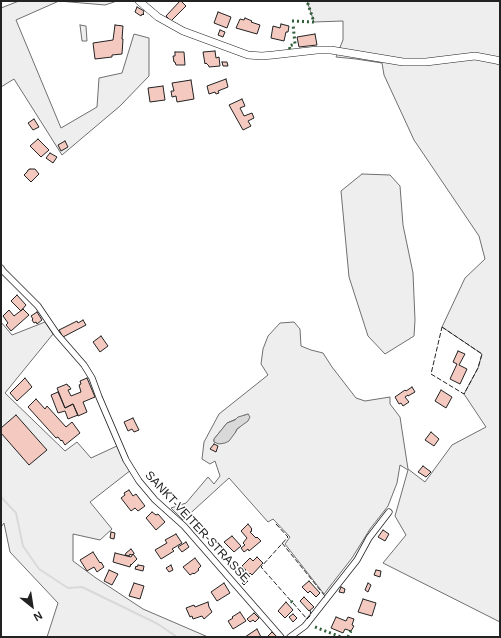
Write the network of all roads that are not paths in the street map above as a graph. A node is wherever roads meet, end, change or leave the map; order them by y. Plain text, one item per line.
1 (139, 1) edge
2 (500, 61) edge
3 (1, 268) edge
4 (389, 512) dead end
5 (282, 637) edge
6 (290, 637) edge

1 - 2 street
3 - 5 street, SANKT-VEITER-STRASSE
4 - 6 street

